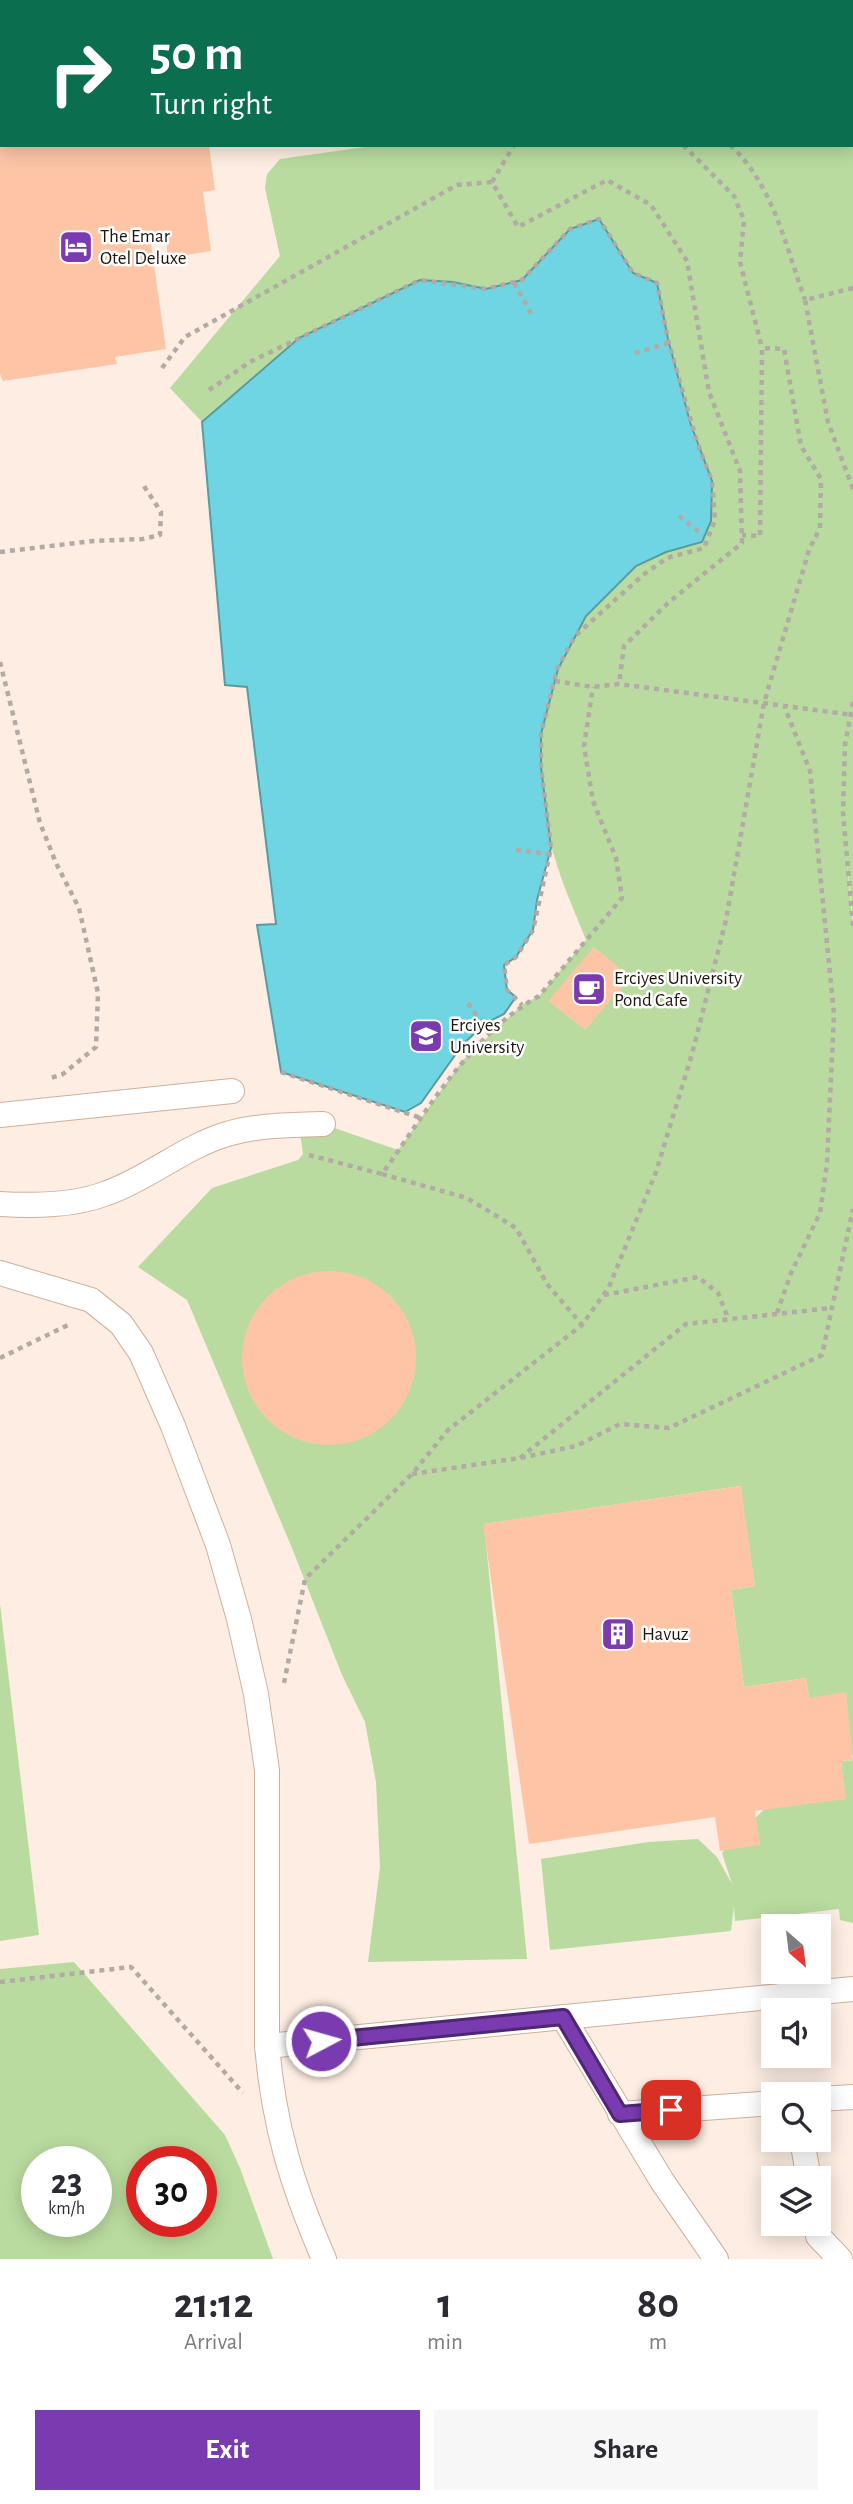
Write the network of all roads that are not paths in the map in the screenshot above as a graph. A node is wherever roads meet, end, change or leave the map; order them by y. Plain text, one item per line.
1 (232, 1091) dead end
2 (0, 1115) edge
3 (323, 1124) dead end
4 (0, 1204) edge
5 (0, 1273) edge
6 (853, 1989) edge
7 (563, 2017) junction
8 (267, 2046) junction
9 (853, 2097) edge
10 (831, 2098) edge
11 (761, 2104) edge
12 (620, 2114) junction
13 (818, 2236) edge
14 (324, 2259) edge
15 (716, 2259) edge
16 (840, 2259) edge

1 - 2 street
3 - 4 street
5 - 8 street
6 - 7 street
7 - 8 street
7 - 12 street
8 - 14 street
9 - 10 street
11 - 12 street
12 - 15 street
13 - 16 street

